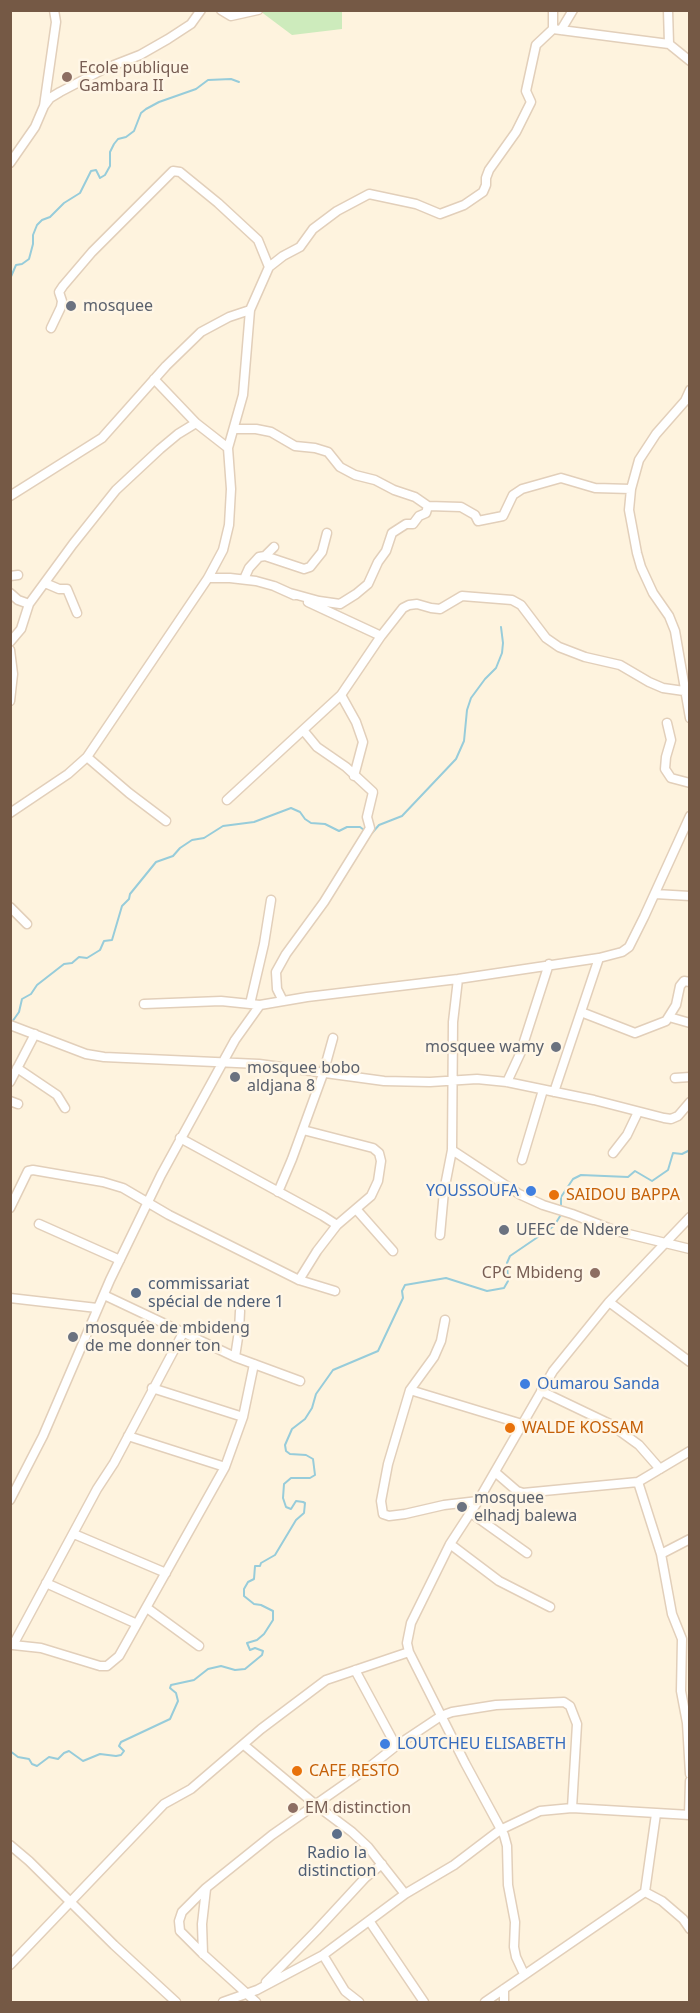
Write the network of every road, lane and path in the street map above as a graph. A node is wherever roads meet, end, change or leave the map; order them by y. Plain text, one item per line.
1 (54, 10) edge
2 (201, 10) edge
3 (221, 10) edge
4 (258, 10) edge
5 (553, 10) edge
6 (573, 10) edge
7 (668, 10) edge
8 (557, 30) junction
9 (669, 44) junction
10 (690, 61) edge
11 (44, 106) junction
12 (10, 163) edge
13 (270, 267) junction
14 (250, 310) junction
15 (51, 328) dead end
16 (154, 379) junction
17 (690, 390) edge
18 (196, 423) junction
19 (234, 429) junction
20 (228, 448) junction
21 (631, 489) junction
22 (10, 496) edge
23 (428, 506) junction
24 (327, 533) dead end
25 (274, 547) dead end
26 (265, 556) junction
27 (208, 578) junction
28 (244, 579) junction
29 (45, 583) junction
30 (290, 593) junction
31 (12, 595) edge
32 (29, 604) junction
33 (76, 613) dead end
34 (381, 636) junction
35 (10, 642) edge
36 (10, 650) edge
37 (684, 691) junction
38 (341, 695) junction
39 (10, 701) edge
40 (690, 718) edge
41 (667, 723) dead end
42 (303, 730) junction
43 (87, 757) junction
44 (354, 776) junction
45 (690, 783) edge
46 (227, 800) dead end
47 (10, 813) edge
48 (690, 816) edge
49 (166, 822) dead end
50 (655, 894) junction
51 (690, 897) edge
52 (271, 900) dead end
53 (10, 907) edge
54 (27, 924) dead end
55 (599, 958) junction
56 (549, 964) junction
57 (458, 979) junction
58 (690, 982) edge
59 (283, 1001) junction
60 (144, 1004) dead end
61 (255, 1004) junction
62 (581, 1012) junction
63 (669, 1017) junction
64 (690, 1023) edge
65 (15, 1027) edge
66 (35, 1034) junction
67 (333, 1038) dead end
68 (224, 1061) junction
69 (17, 1068) junction
70 (323, 1074) junction
71 (690, 1077) edge
72 (675, 1078) dead end
73 (454, 1079) junction
74 (10, 1082) edge
75 (507, 1082) junction
76 (543, 1090) junction
77 (554, 1092) junction
78 (690, 1102) edge
79 (65, 1108) dead end
80 (638, 1112) junction
81 (303, 1130) junction
82 (180, 1138) junction
83 (453, 1150) junction
84 (613, 1153) dead end
85 (522, 1160) dead end
86 (278, 1192) junction
87 (147, 1203) junction
88 (10, 1208) edge
89 (356, 1209) junction
90 (690, 1217) edge
91 (39, 1224) dead end
92 (337, 1225) junction
93 (440, 1235) dead end
94 (664, 1244) junction
95 (690, 1249) edge
96 (393, 1251) dead end
97 (120, 1260) junction
98 (299, 1280) junction
99 (335, 1291) dead end
100 (104, 1295) junction
101 (10, 1298) edge
102 (609, 1302) junction
103 (97, 1308) junction
104 (240, 1311) dead end
105 (445, 1320) dead end
106 (183, 1333) junction
107 (235, 1357) junction
108 (690, 1362) edge
109 (254, 1364) junction
110 (300, 1382) dead end
111 (152, 1388) junction
112 (410, 1390) junction
113 (541, 1391) junction
114 (243, 1417) junction
115 (522, 1424) junction
116 (128, 1436) junction
117 (690, 1451) edge
118 (225, 1467) junction
119 (660, 1469) junction
120 (495, 1472) junction
121 (638, 1482) junction
122 (10, 1500) edge
123 (478, 1501) junction
124 (471, 1513) junction
125 (74, 1533) junction
126 (690, 1539) edge
127 (450, 1544) junction
128 (527, 1553) dead end
129 (661, 1554) junction
130 (166, 1573) junction
131 (46, 1583) junction
132 (550, 1606) dead end
133 (147, 1608) junction
134 (137, 1624) junction
135 (12, 1645) edge
136 (199, 1646) dead end
137 (409, 1652) junction
138 (355, 1670) junction
139 (441, 1716) junction
140 (244, 1745) junction
141 (396, 1746) junction
142 (690, 1774) edge
143 (690, 1781) edge
144 (316, 1805) junction
145 (572, 1808) junction
146 (656, 1814) junction
147 (689, 1815) edge
148 (500, 1830) junction
149 (10, 1845) edge
150 (382, 1864) junction
151 (206, 1888) junction
152 (645, 1892) junction
153 (405, 1894) junction
154 (72, 1903) junction
155 (370, 1922) junction
156 (690, 1929) edge
157 (203, 1954) junction
158 (323, 1955) junction
159 (10, 1965) edge
160 (524, 1974) junction
161 (504, 1989) junction
162 (257, 1990) junction
163 (246, 1994) junction
164 (176, 2002) edge
165 (225, 2002) edge
166 (256, 2002) edge
167 (359, 2002) edge
168 (424, 2002) edge
169 (485, 2002) edge
170 (504, 2002) edge

1 - 11 street
2 - 11 street
3 - 4 street
5 - 8 street
6 - 8 street
7 - 9 street
8 - 9 street
8 - 13 street
9 - 10 street
11 - 12 street
13 - 14 street
13 - 15 street
14 - 16 street
14 - 19 street
16 - 18 street
16 - 22 street
17 - 21 street
18 - 20 street
18 - 29 street
19 - 20 street
19 - 23 street
20 - 27 street
21 - 23 street
21 - 37 street
23 - 30 street
24 - 26 street
25 - 26 street
26 - 28 street
27 - 28 street
27 - 43 street
28 - 30 street
29 - 32 street
29 - 33 street
30 - 34 street
31 - 32 street
32 - 35 street
34 - 37 street
34 - 38 street
36 - 39 street
37 - 40 street
38 - 42 street
38 - 44 street
41 - 45 street
42 - 44 street
42 - 46 street
43 - 47 street
43 - 49 street
44 - 59 street
48 - 50 street
50 - 51 street
50 - 55 street
52 - 61 street
53 - 54 street
55 - 56 street
55 - 62 street
56 - 57 street
56 - 75 street
57 - 59 street
57 - 73 street
58 - 63 street
59 - 61 street
60 - 61 street
61 - 68 street
62 - 63 street
62 - 77 street
63 - 64 street
65 - 66 street
66 - 68 street
66 - 69 street
67 - 70 street
68 - 70 street
68 - 82 street
69 - 74 street
69 - 79 street
70 - 73 street
70 - 81 street
71 - 72 street
73 - 75 street
73 - 83 street
75 - 76 street
76 - 77 street
76 - 85 street
77 - 80 street
78 - 80 street
80 - 84 street
81 - 86 street
81 - 89 street
82 - 86 street
82 - 87 street
83 - 93 street
83 - 94 street
86 - 92 street
87 - 88 street
87 - 97 street
87 - 98 street
89 - 92 street
89 - 96 street
90 - 94 street
91 - 97 street
92 - 98 street
94 - 95 street
94 - 102 street
97 - 100 street
98 - 99 street
100 - 103 street
100 - 106 street
101 - 103 street
102 - 108 street
102 - 113 street
103 - 122 street
104 - 107 street
105 - 112 street
106 - 107 street
106 - 111 street
107 - 109 street
109 - 110 street
109 - 114 street
111 - 114 street
111 - 116 street
112 - 115 street
112 - 123 street
113 - 115 street
113 - 119 street
114 - 118 street
115 - 120 street
116 - 118 street
116 - 125 street
117 - 119 street
118 - 130 street
119 - 121 street
120 - 121 street
120 - 123 street
121 - 129 street
123 - 124 street
124 - 127 street
124 - 128 street
125 - 130 street
125 - 131 street
126 - 129 street
127 - 132 street
127 - 137 street
129 - 142 street
130 - 133 street
131 - 134 street
131 - 135 street
133 - 134 street
133 - 136 street
134 - 135 street
137 - 138 street
137 - 139 street
138 - 140 street
138 - 141 street
139 - 141 street
139 - 145 street
139 - 148 street
140 - 144 street
140 - 154 street
141 - 144 street
143 - 147 street
144 - 150 street
144 - 151 street
145 - 146 street
145 - 148 street
146 - 147 street
146 - 152 street
148 - 153 street
148 - 160 street
149 - 154 street
150 - 153 street
150 - 162 street
151 - 157 street
151 - 157 street
152 - 156 street
152 - 160 street
153 - 155 street
154 - 159 street
154 - 164 street
155 - 158 street
155 - 168 street
157 - 163 street
158 - 162 street
158 - 167 street
160 - 161 street
161 - 169 street
161 - 170 street
162 - 163 street
163 - 165 street
163 - 166 street

